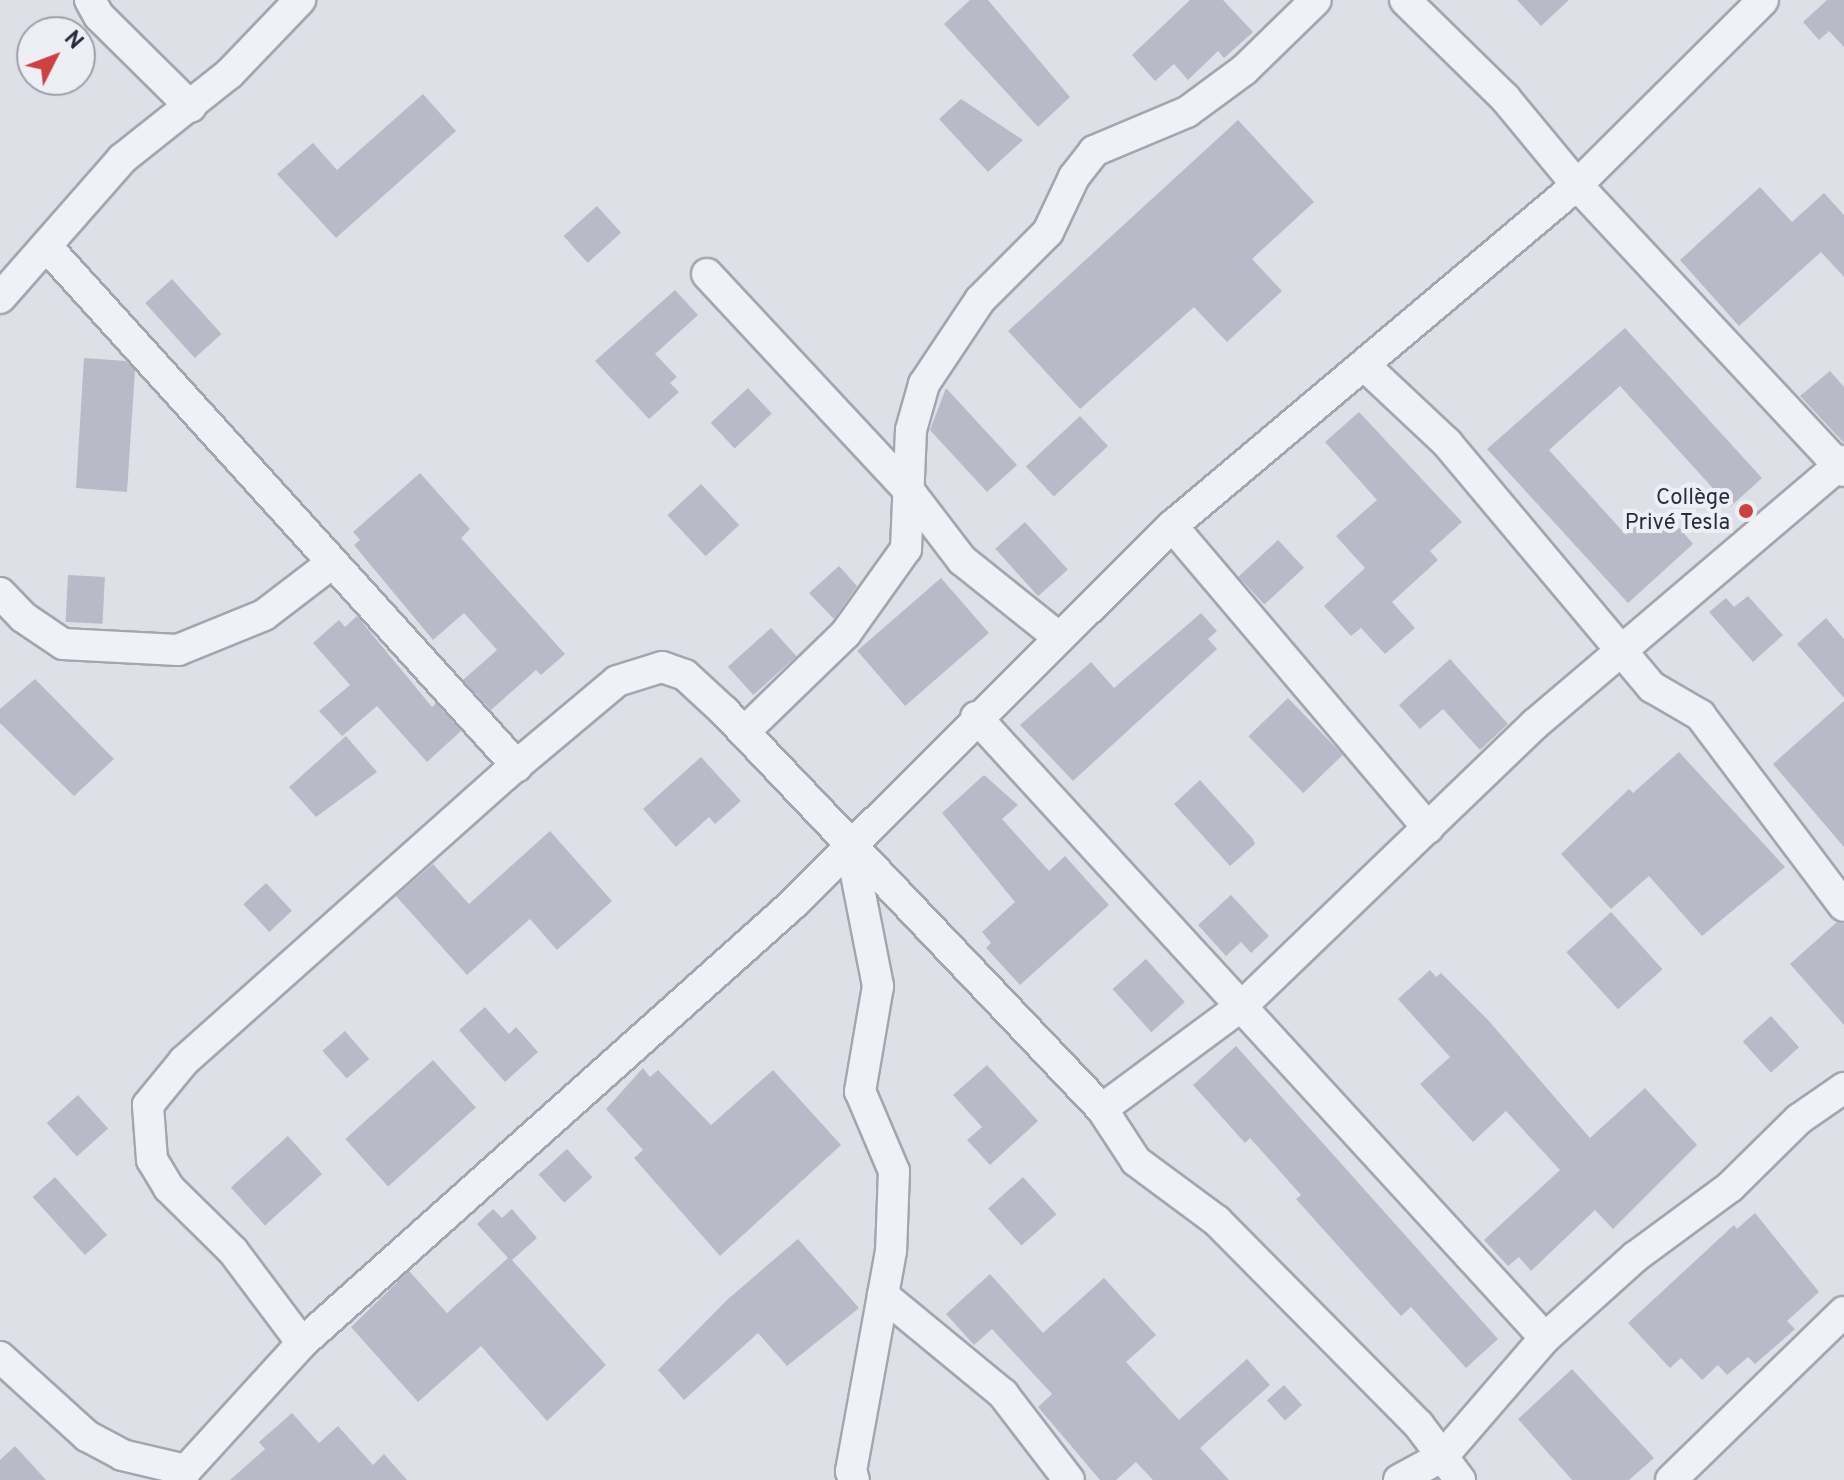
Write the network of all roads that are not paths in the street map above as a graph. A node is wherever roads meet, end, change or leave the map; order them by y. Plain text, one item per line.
1 (90, 0) edge
2 (300, 0) edge
3 (1316, 0) edge
4 (1405, 0) edge
5 (1755, 3) edge
6 (191, 107) junction
7 (1577, 185) junction
8 (48, 248) junction
9 (707, 274) dead end
10 (4, 291) edge
11 (1364, 365) junction
12 (1841, 465) edge
13 (910, 492) junction
14 (1172, 526) junction
15 (332, 563) junction
16 (0, 593) edge
17 (1057, 636) junction
18 (1624, 649) junction
19 (976, 717) junction
20 (744, 732) junction
21 (517, 766) junction
22 (1428, 828) junction
23 (850, 843) junction
24 (1844, 906) edge
25 (1244, 1004) junction
26 (1844, 1088) edge
27 (1102, 1109) junction
28 (883, 1295) junction
29 (1844, 1312) edge
30 (1545, 1338) junction
31 (302, 1343) junction
32 (0, 1357) edge
33 (1452, 1468) edge
34 (181, 1475) edge
35 (1678, 1477) edge
36 (854, 1480) edge
37 (1069, 1480) edge
38 (1399, 1480) edge

1 - 6 street
2 - 6 street
3 - 13 street
4 - 7 street
5 - 7 street
6 - 8 street
7 - 11 street
7 - 12 street
8 - 10 street
8 - 15 street
9 - 13 street
11 - 14 street
11 - 18 street
12 - 18 street
13 - 17 street
13 - 20 street
14 - 17 street
14 - 22 street
15 - 16 street
15 - 21 street
17 - 19 street
18 - 22 street
18 - 24 street
19 - 23 street
19 - 25 street
20 - 21 street
20 - 23 street
21 - 31 street
22 - 25 street
23 - 27 street
23 - 28 street
23 - 31 street
25 - 27 street
25 - 30 street
26 - 30 street
27 - 33 street
28 - 36 street
28 - 37 street
29 - 35 street
30 - 33 street
31 - 34 street
32 - 34 street
33 - 38 street

